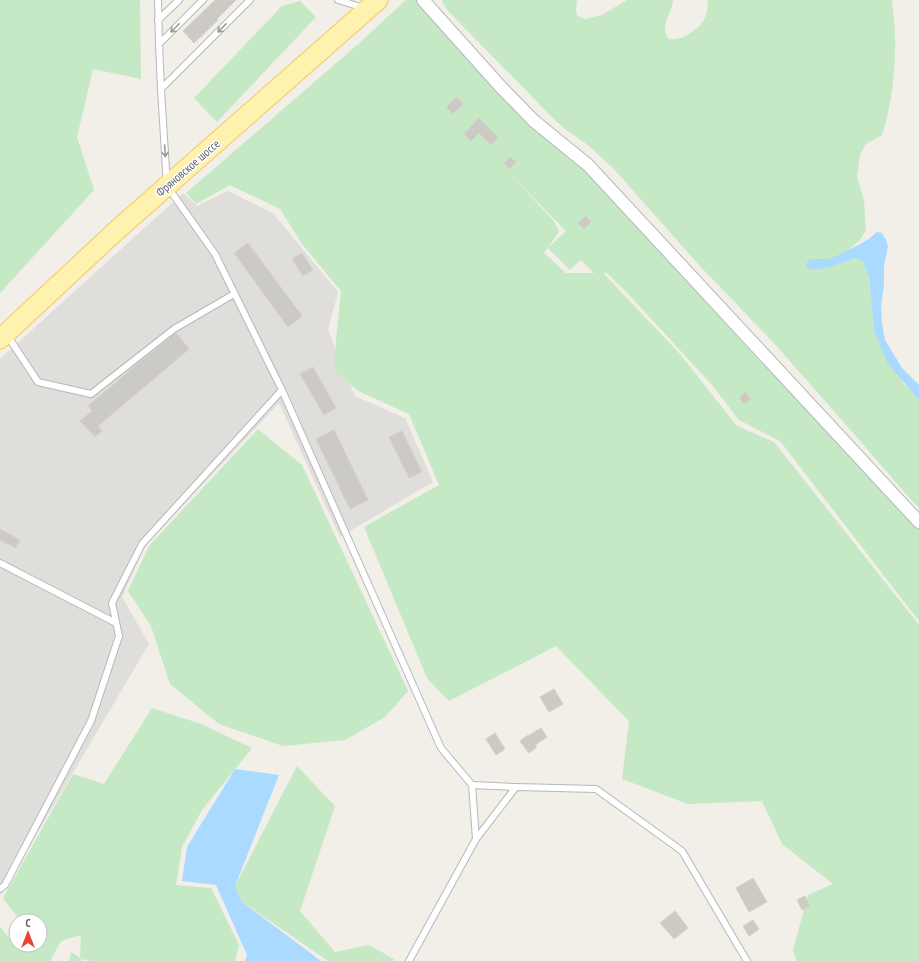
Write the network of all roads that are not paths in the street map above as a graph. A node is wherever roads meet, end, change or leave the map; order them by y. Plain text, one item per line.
1 (158, 0) edge
2 (179, 0) edge
3 (202, 0) edge
4 (250, 0) edge
5 (338, 0) edge
6 (423, 0) edge
7 (373, 5) edge
8 (158, 20) junction
9 (159, 44) junction
10 (160, 89) junction
11 (167, 186) junction
12 (234, 294) junction
13 (3, 336) edge
14 (282, 390) junction
15 (919, 522) edge
16 (0, 563) edge
17 (116, 623) junction
18 (472, 785) junction
19 (516, 787) junction
20 (476, 838) junction
21 (0, 889) edge
22 (409, 961) edge
23 (747, 961) edge

1 - 8 lane
2 - 8 lane
3 -> 9 lane
4 -> 10 lane
5 - 7 lane
6 - 15 street
7 - 11 main road, Фряновское шоссе
8 - 9 lane
9 - 10 lane
10 -> 11 lane
11 - 12 lane
11 - 13 main road, Фряновское шоссе
12 - 13 lane
12 - 14 lane
14 - 17 lane
14 - 18 lane
16 - 17 lane
17 - 21 lane
18 - 19 lane
18 - 20 lane
19 - 20 lane
19 - 23 lane
20 - 22 lane

